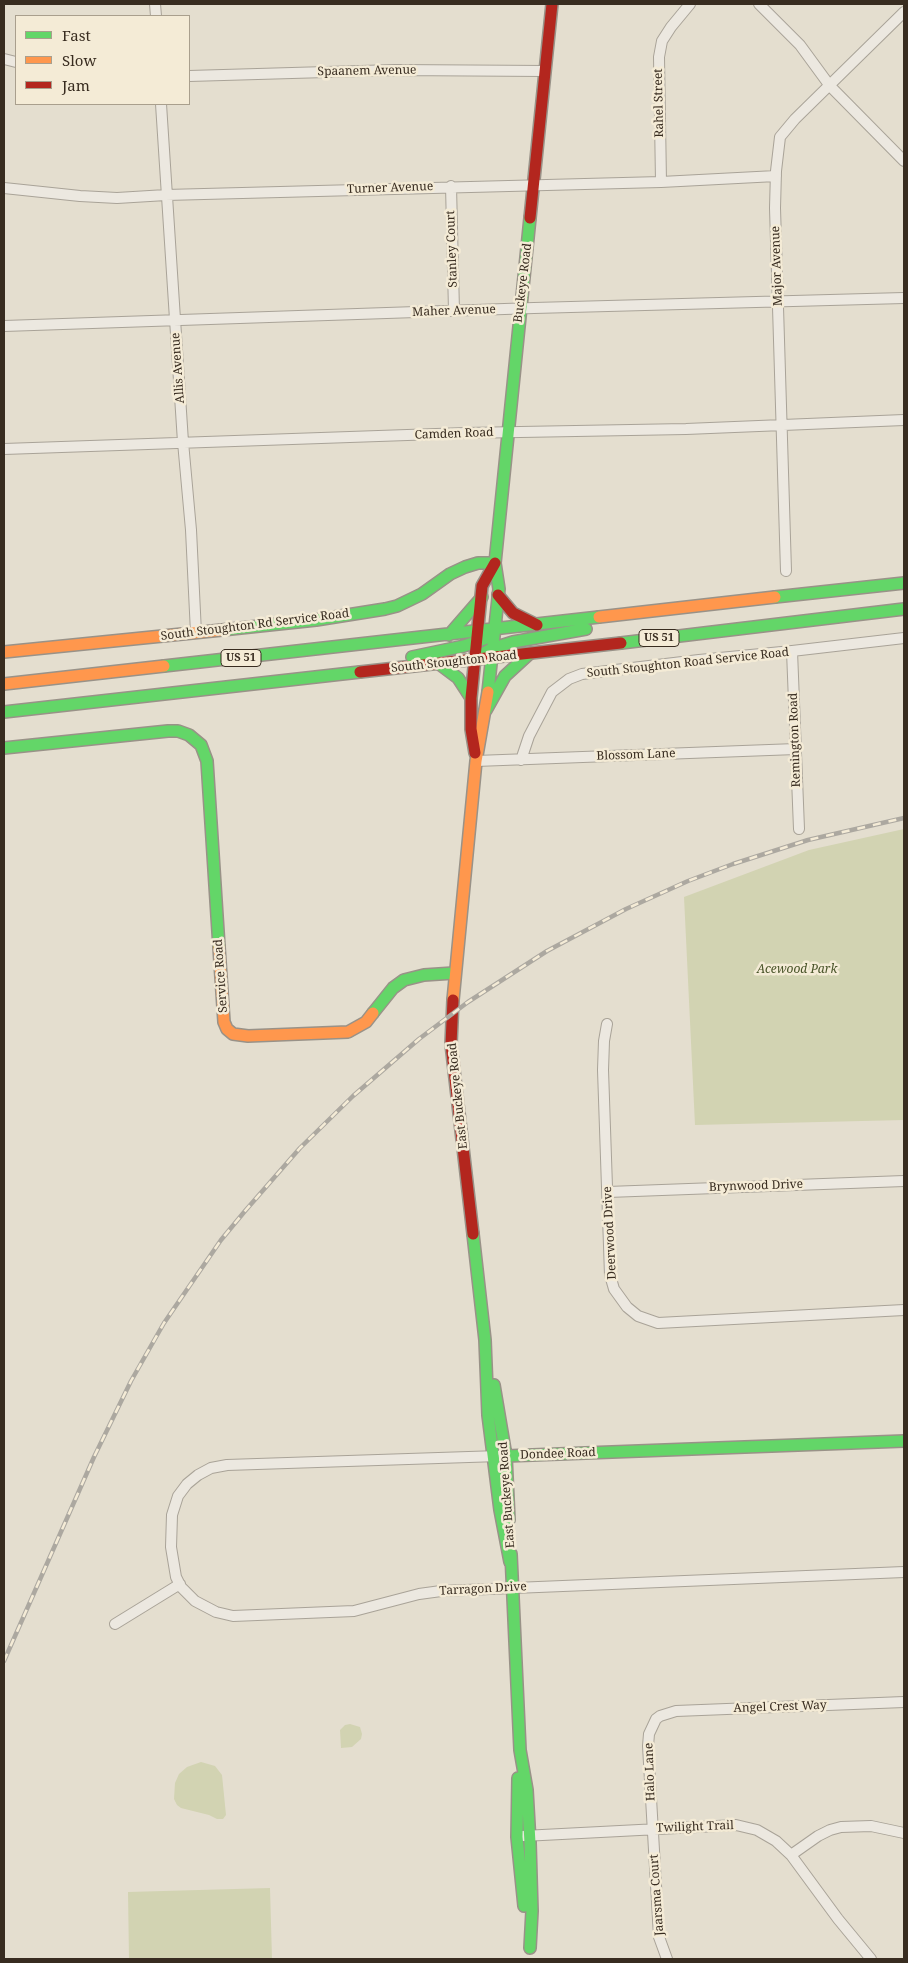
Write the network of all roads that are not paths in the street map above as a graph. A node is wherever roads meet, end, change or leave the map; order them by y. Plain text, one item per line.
1 (552, 4) edge
2 (690, 4) edge
3 (759, 4) edge
4 (904, 12) edge
5 (545, 71) junction
6 (190, 76) edge
7 (830, 86) junction
8 (161, 105) edge
9 (904, 161) edge
10 (776, 176) junction
11 (661, 182) junction
12 (534, 185) junction
13 (451, 186) junction
14 (4, 188) edge
15 (166, 195) junction
16 (904, 298) edge
17 (777, 300) junction
18 (520, 308) junction
19 (454, 311) junction
20 (175, 319) junction
21 (4, 326) edge
22 (904, 420) edge
23 (780, 424) junction
24 (510, 433) junction
25 (183, 442) junction
26 (4, 449) edge
27 (495, 563) junction
28 (786, 571) dead end
29 (904, 583) edge
30 (498, 595) junction
31 (482, 596) junction
32 (710, 605) junction
33 (904, 609) edge
34 (537, 625) junction
35 (494, 630) junction
36 (196, 633) junction
37 (449, 635) junction
38 (477, 637) junction
39 (904, 638) edge
40 (4, 652) edge
41 (792, 652) junction
42 (492, 653) junction
43 (529, 654) junction
44 (475, 659) junction
45 (438, 663) junction
46 (4, 684) edge
47 (232, 688) junction
48 (471, 698) junction
49 (486, 710) junction
50 (4, 712) edge
51 (4, 748) edge
52 (796, 749) junction
53 (521, 760) junction
54 (476, 761) junction
55 (798, 829) dead end
56 (454, 973) junction
57 (608, 1024) dead end
58 (904, 1181) edge
59 (608, 1192) junction
60 (904, 1310) edge
61 (484, 1340) junction
62 (904, 1441) edge
63 (506, 1456) junction
64 (493, 1457) junction
65 (187, 1484) joint
66 (510, 1562) junction
67 (904, 1572) edge
68 (180, 1584) junction
69 (511, 1587) junction
70 (115, 1624) dead end
71 (904, 1702) edge
72 (658, 1718) joint
73 (520, 1750) junction
74 (652, 1829) junction
75 (904, 1832) edge
76 (517, 1836) junction
77 (530, 1836) junction
78 (791, 1855) junction
79 (530, 1954) edge
80 (667, 1959) edge
81 (872, 1959) edge

1 - 5 main road, Buckeye Road
2 - 11 street, Rahel Street
3 - 7 street
4 - 7 street, Major Avenue
5 - 6 street, Spaanem Avenue
5 - 12 main road, Buckeye Road
7 - 9 street
7 - 10 street, Major Avenue
8 - 15 street, Allis Avenue
10 - 11 street, Turner Avenue
10 - 17 street, Major Avenue
11 - 12 street, Turner Avenue
12 - 13 street, Turner Avenue
12 - 18 main road, Buckeye Road
13 - 15 street, Turner Avenue
13 - 19 street, Stanley Court
14 - 15 street, Turner Avenue
15 - 20 street, Allis Avenue
16 - 17 street, Maher Avenue
17 - 18 street, Maher Avenue
17 - 23 street, Major Avenue
18 - 19 street, Maher Avenue
18 - 24 main road, Buckeye Road
19 - 20 street, Maher Avenue
20 - 21 street, Maher Avenue
20 - 25 street, Allis Avenue
22 - 23 street, Camden Road
23 - 24 street, Camden Road
23 - 28 street, Major Avenue
24 - 25 street, Camden Road
24 - 27 main road, Buckeye Road
25 - 26 street, Camden Road
25 - 36 street, Allis Avenue
27 - 30 main road, Buckeye Road
27 - 31 main road, Buckeye Road
27 - 36 main road, South Stoughton Rd Service Road
29 - 32 main road, US 51
30 - 34 main road
30 - 35 main road, Buckeye Road
31 - 37 main road
31 - 38 main road, Buckeye Road
32 - 34 main road, US 51
32 - 42 main road
33 - 43 main road, South Stoughton Road / US 51
34 - 35 main road, US 51
35 - 38 main road, US 51
35 - 42 main road, East Buckeye Road
36 - 40 main road, South Stoughton Rd Service Road
37 - 38 main road, US 51
37 - 46 main road, US 51
38 - 44 main road, East Buckeye Road
38 - 47 main road
39 - 41 street, South Stoughton Road Service Road
41 - 52 street, Remington Road
41 - 53 street, South Stoughton Road Service Road
42 - 43 main road, South Stoughton Road / US 51
42 - 44 main road
42 - 49 main road, East Buckeye Road
43 - 49 main road
44 - 45 main road, South Stoughton Road / US 51
44 - 48 main road, East Buckeye Road
45 - 47 main road, South Stoughton Road / US 51
45 - 48 main road
47 - 50 main road, South Stoughton Road / US 51
48 - 54 main road, East Buckeye Road
49 - 54 main road, East Buckeye Road
51 - 56 main road, Service Road
52 - 53 street, Blossom Lane
52 - 55 street, Remington Road
53 - 54 street, Blossom Lane
54 - 56 main road, East Buckeye Road
56 - 61 main road, East Buckeye Road
57 - 59 street, Deerwood Drive
58 - 59 street, Brynwood Drive
59 - 60 street, Deerwood Drive
61 - 63 main road, East Buckeye Road
61 - 64 main road, East Buckeye Road
62 - 63 main road, Dondee Road
63 - 64 street, Dondee Road
63 - 66 main road, East Buckeye Road
64 - 65 street, Dondee Road
64 - 66 main road, East Buckeye Road
65 - 68 street, Tarragon Drive
66 - 69 main road, East Buckeye Road
67 - 69 street, Tarragon Drive
68 - 69 street, Tarragon Drive
68 - 70 street
69 - 73 main road, East Buckeye Road
71 - 72 street, Angel Crest Way
72 - 74 street, Halo Lane
73 - 76 main road, East Buckeye Road
73 - 77 main road, East Buckeye Road
74 - 77 street, Twilight Trail
74 - 78 street, Twilight Trail
74 - 80 street, Jaarsma Court
75 - 78 street
76 - 77 street, Twilight Trail
76 - 79 main road, East Buckeye Road
77 - 79 main road, East Buckeye Road
78 - 81 street, Twilight Trail

